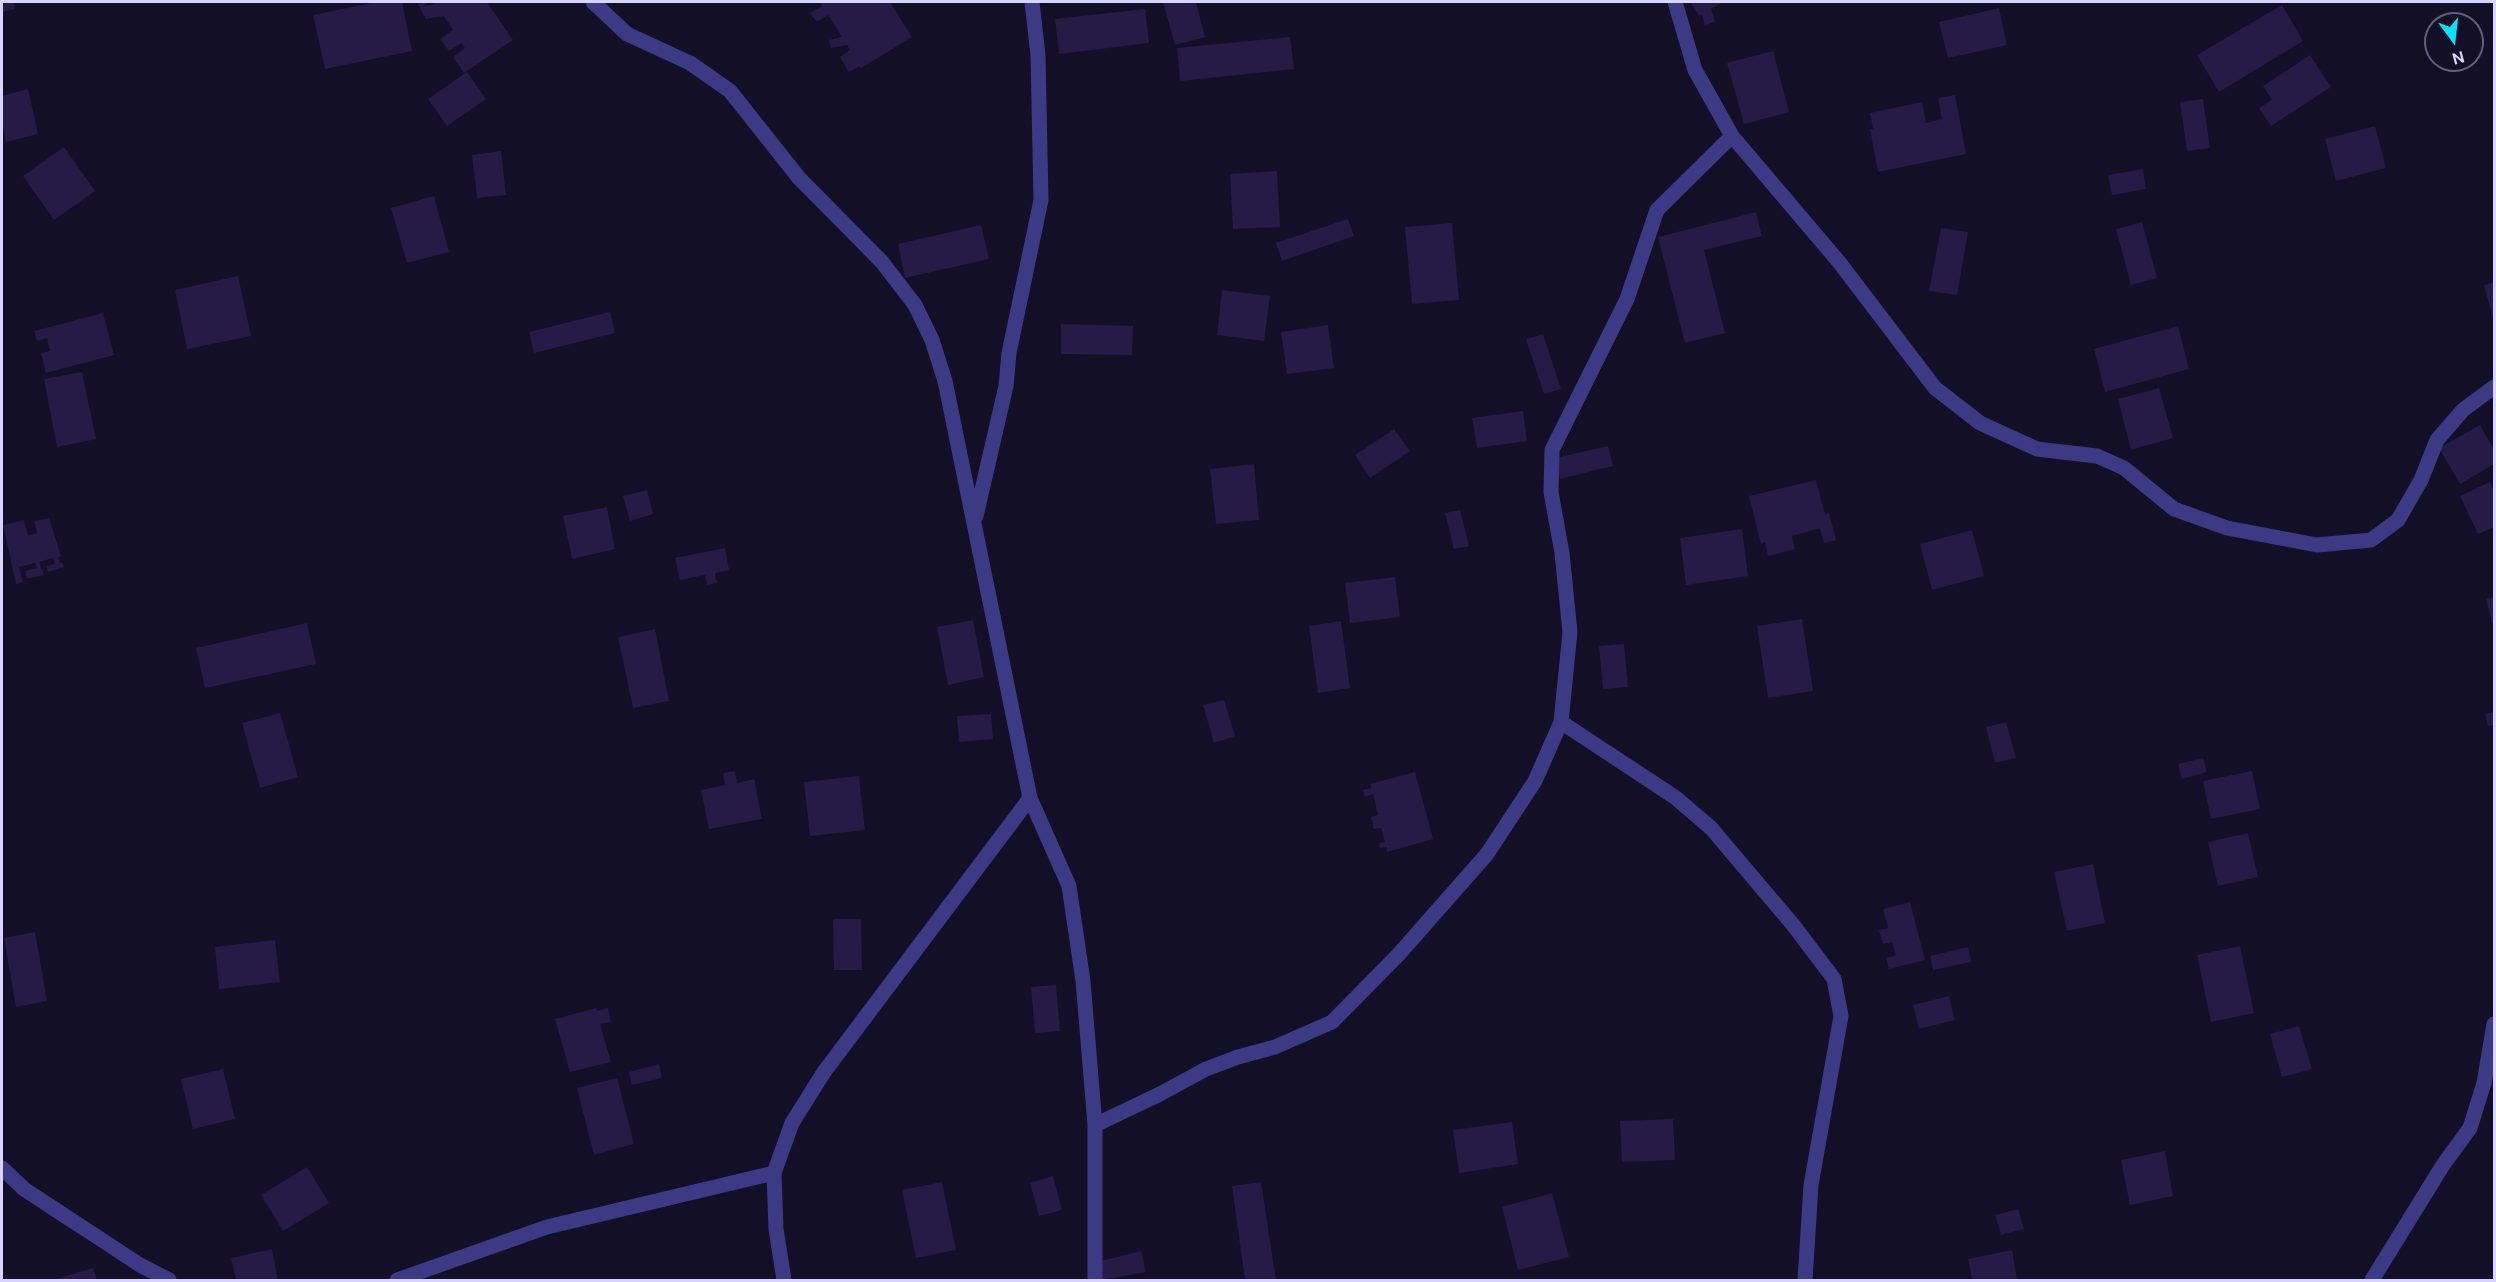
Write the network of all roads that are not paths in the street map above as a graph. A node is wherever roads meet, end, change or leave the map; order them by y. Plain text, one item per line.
1 (593, 2) edge
2 (1032, 2) edge
3 (1675, 2) edge
4 (1732, 136) junction
5 (2494, 387) edge
6 (975, 522) junction
7 (1561, 722) junction
8 (1030, 798) junction
9 (2494, 1024) edge
10 (1095, 1125) junction
11 (2, 1168) edge
12 (774, 1173) junction
13 (168, 1281) edge
14 (397, 1281) edge
15 (784, 1281) edge
16 (1095, 1281) edge
17 (1805, 1281) edge
18 (2372, 1281) edge

1 - 6 street
2 - 6 street
3 - 4 street
4 - 5 street
4 - 7 street
6 - 8 street
7 - 10 street
7 - 17 street
8 - 10 street
8 - 12 street
9 - 18 street
10 - 16 street
11 - 13 street
12 - 14 street
12 - 15 street

